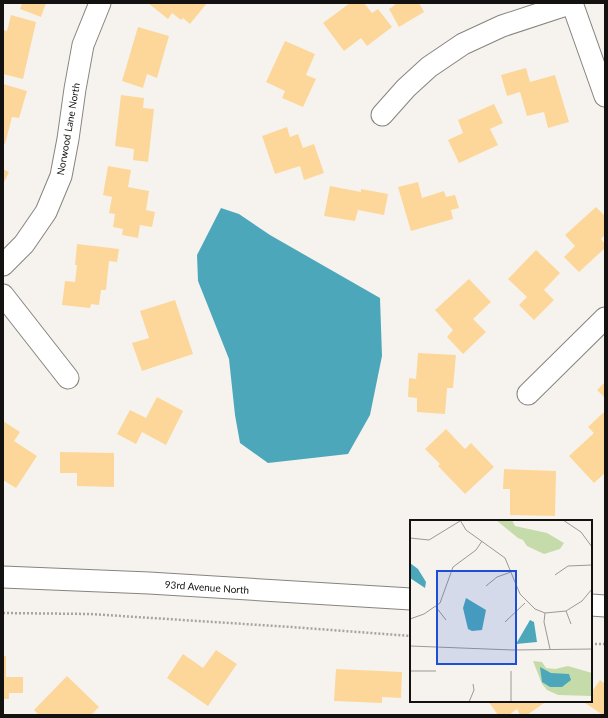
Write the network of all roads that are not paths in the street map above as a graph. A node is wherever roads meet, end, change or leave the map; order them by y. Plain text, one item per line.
1 (100, 3) edge
2 (572, 3) edge
3 (605, 96) edge
4 (382, 115) dead end
5 (3, 266) edge
6 (3, 295) edge
7 (605, 318) edge
8 (68, 378) dead end
9 (528, 394) dead end
10 (3, 577) edge
11 (410, 599) edge
12 (592, 605) edge
13 (605, 606) edge

1 - 5 street, Norwood Lane North
2 - 3 street
2 - 4 street
6 - 8 street
7 - 9 street
10 - 11 street, 93rd Avenue North
12 - 13 street

